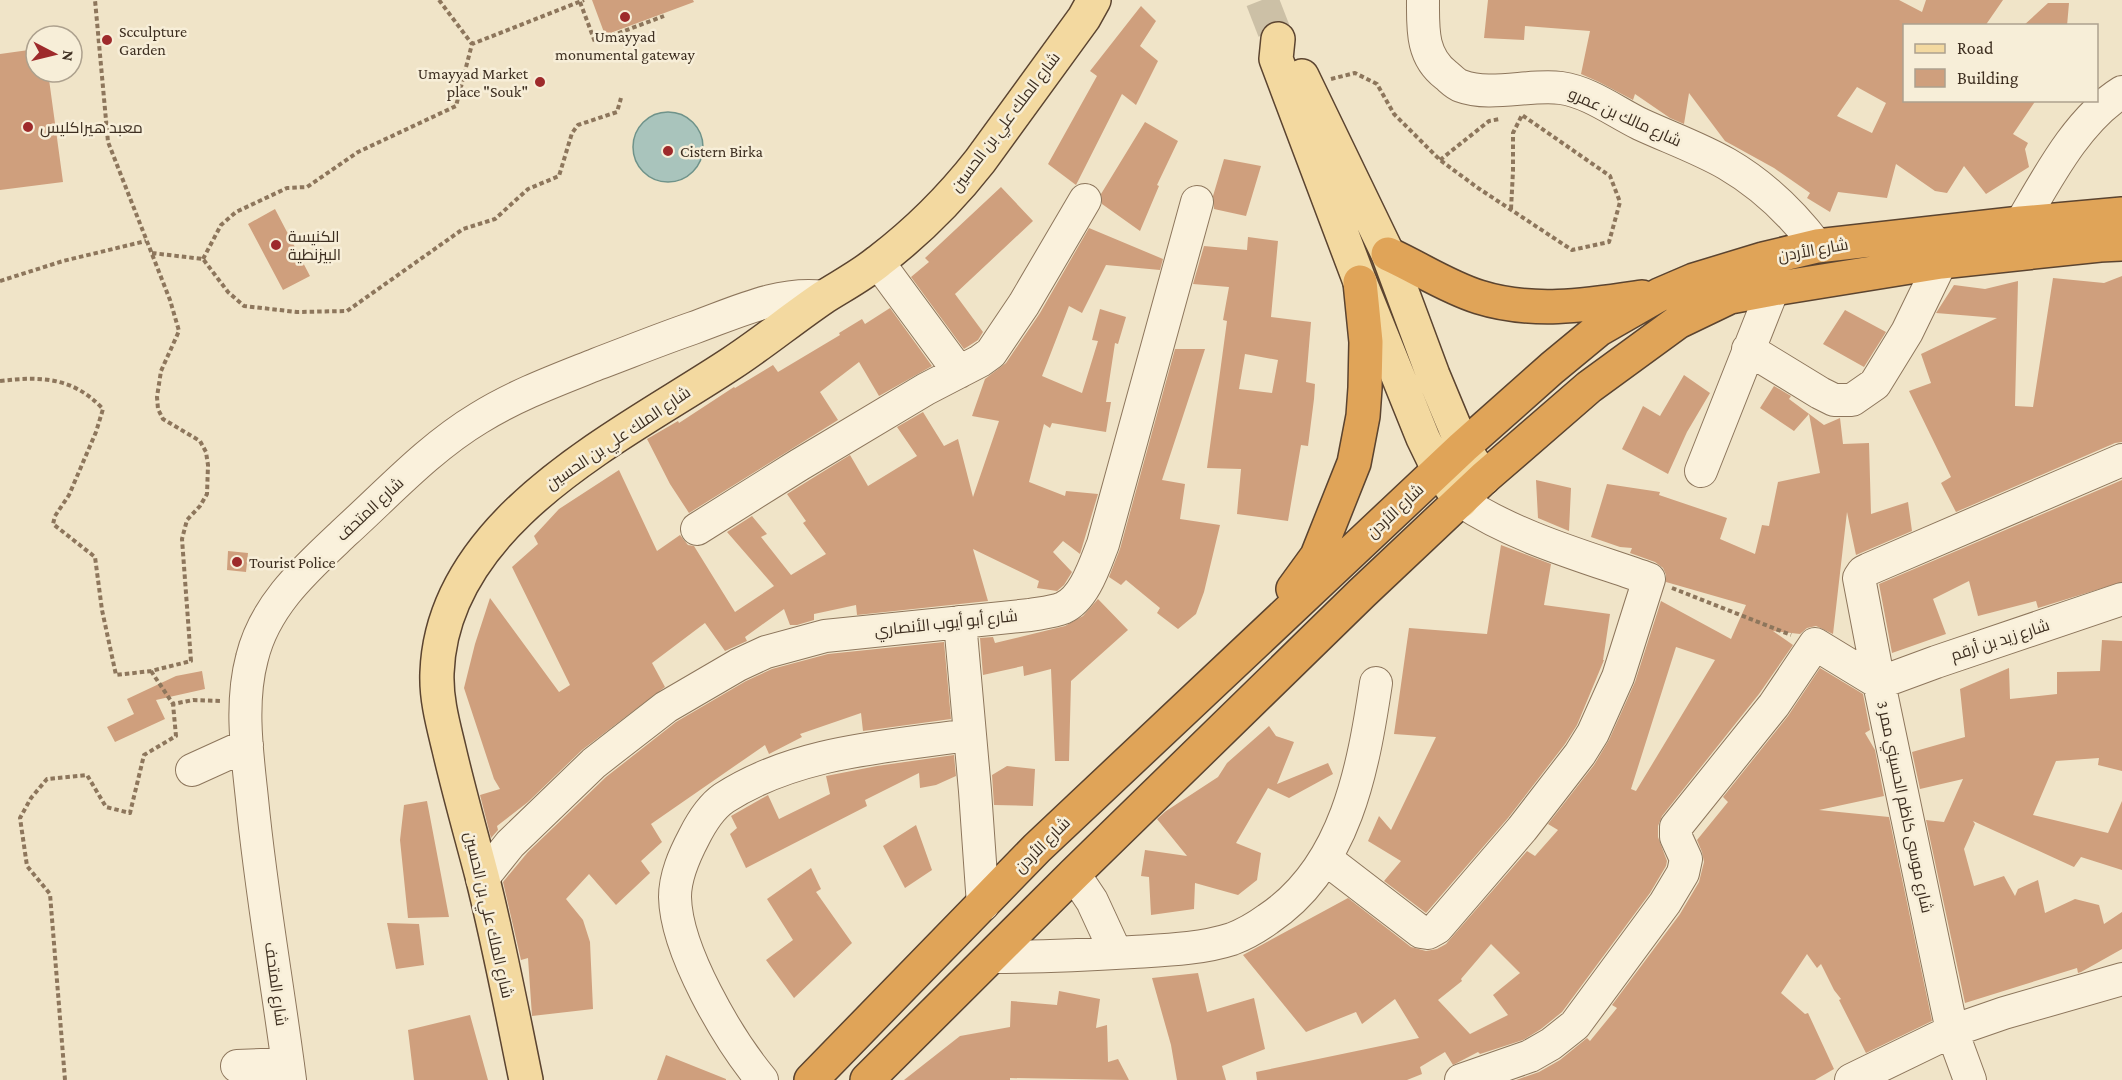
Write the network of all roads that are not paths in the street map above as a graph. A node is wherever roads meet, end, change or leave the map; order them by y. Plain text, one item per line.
1 (1094, 0) edge
2 (1423, 0) edge
3 (2122, 92) edge
4 (1085, 200) dead end
5 (1197, 202) dead end
6 (2122, 214) edge
7 (2021, 223) junction
8 (2122, 244) edge
9 (1817, 246) junction
10 (1388, 254) junction
11 (878, 262) junction
12 (1941, 262) junction
13 (1360, 282) junction
14 (1773, 289) junction
15 (1659, 295) junction
16 (824, 297) junction
17 (1749, 349) junction
18 (959, 372) junction
19 (1463, 447) junction
20 (2122, 460) edge
21 (1438, 471) junction
22 (1701, 471) dead end
23 (1484, 478) junction
24 (1461, 501) junction
25 (698, 529) dead end
26 (2122, 599) edge
27 (960, 622) junction
28 (1258, 639) junction
29 (1376, 683) dead end
30 (1879, 683) junction
31 (969, 735) junction
32 (246, 745) junction
33 (192, 770) dead end
34 (1326, 859) junction
35 (1074, 874) junction
36 (482, 879) junction
37 (983, 905) junction
38 (1116, 953) junction
39 (993, 957) junction
40 (2122, 979) edge
41 (1952, 1031) junction
42 (237, 1066) dead end
43 (289, 1072) edge
44 (526, 1080) edge
45 (762, 1080) edge
46 (811, 1080) edge
47 (867, 1080) edge
48 (1461, 1080) edge
49 (1851, 1080) edge
50 (1970, 1080) edge

1 - 11 main road, شارع الملك علي بن الحسين
2 - 9 street, شارع مالك بن عمرو
3 - 7 street
4 - 18 street
5 - 27 street, شارع أبو أيوب الأنصاري
6 - 7 highway, شارع الأردن
7 - 9 highway, شارع الأردن
8 - 12 highway, شارع الأردن
9 - 15 highway, شارع الأردن
10 - 13 main road
10 - 15 highway
10 - 19 main road
11 - 16 main road, شارع الملك علي بن الحسين
11 - 18 street
12 - 14 highway, شارع الأردن
12 - 17 street
13 - 21 main road
13 - 28 highway
14 - 17 street
14 - 23 highway, شارع الأردن
15 - 19 highway, شارع الأردن
16 - 32 street, شارع المتحف
16 - 36 main road, شارع الملك علي بن الحسين
17 - 22 street
18 - 25 street
19 - 21 highway, شارع الأردن
19 - 23 main road
20 - 30 street, شارع موسى كاظم الحسيني ممر 3
21 - 24 main road
21 - 28 highway, شارع الأردن
23 - 24 highway, شارع الأردن
24 - 34 street
24 - 35 highway, شارع الأردن
26 - 30 street, شارع زيد بن أرقم
27 - 31 street
27 - 36 street, شارع أبو أيوب الأنصاري
28 - 37 highway, شارع الأردن
29 - 34 street
30 - 41 street, شارع موسى كاظم الحسيني ممر 3
30 - 48 street
31 - 37 street
31 - 45 street
32 - 33 street
32 - 43 street, شارع المتحف
34 - 38 street
35 - 38 street
35 - 39 highway, شارع الأردن
36 - 44 main road, شارع الملك علي بن الحسين
37 - 46 highway, شارع الأردن
38 - 39 street
39 - 47 highway, شارع الأردن
40 - 41 street
41 - 49 street
41 - 50 street, شارع موسى كاظم الحسيني ممر 3
42 - 43 street

